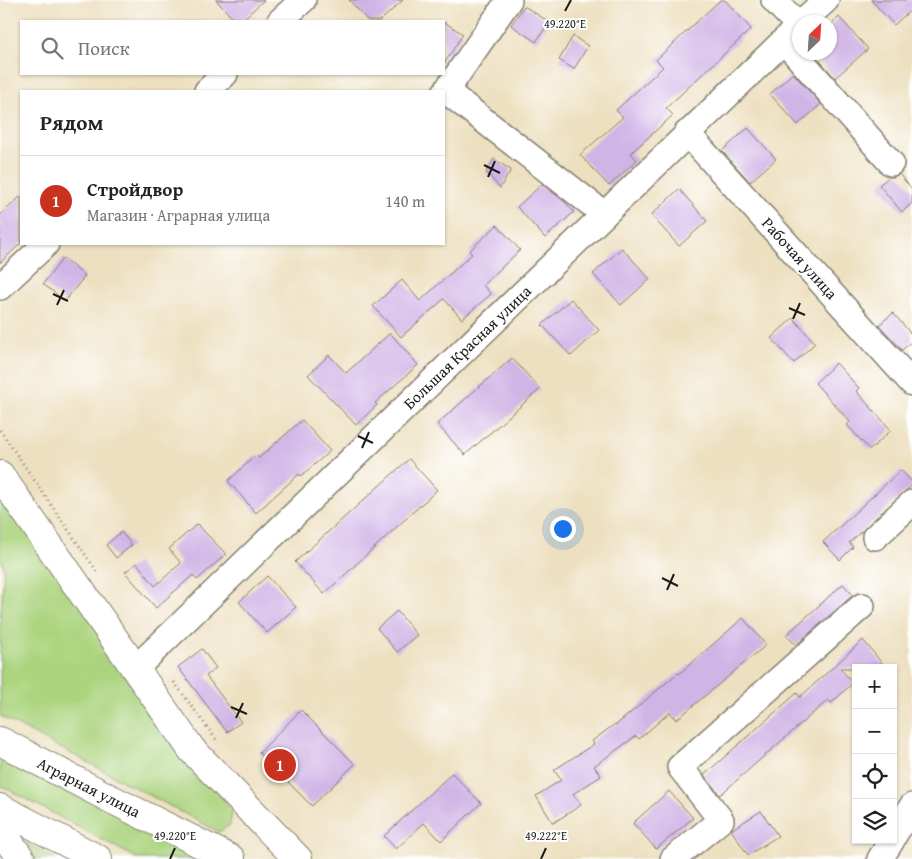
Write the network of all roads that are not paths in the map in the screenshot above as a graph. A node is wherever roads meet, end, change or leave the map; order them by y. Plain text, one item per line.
1 (303, 0) edge
2 (509, 0) edge
3 (774, 0) edge
4 (826, 0) edge
5 (810, 15) edge
6 (281, 20) edge
7 (792, 24) edge
8 (792, 33) edge
9 (818, 60) edge
10 (224, 75) edge
11 (207, 90) edge
12 (445, 92) edge
13 (687, 133) junction
14 (891, 163) dead end
15 (604, 214) junction
16 (45, 245) edge
17 (0, 287) edge
18 (912, 383) edge
19 (0, 476) edge
20 (912, 503) edge
21 (875, 537) dead end
22 (862, 606) dead end
23 (135, 669) junction
24 (0, 742) edge
25 (912, 806) edge
26 (0, 808) edge
27 (0, 829) edge
28 (897, 831) edge
29 (889, 844) edge
30 (21, 859) edge
31 (98, 859) edge
32 (231, 859) edge
33 (298, 859) edge
34 (673, 859) edge
35 (880, 859) edge

1 - 6 street
2 - 12 street
3 - 7 street
4 - 5 street, Большая Красная улица
8 - 13 street, Большая Красная улица
9 - 14 street
10 - 11 street
12 - 15 street
13 - 15 street, Большая Красная улица
13 - 18 street, Рабочая улица
15 - 23 street, Большая Красная улица
16 - 17 street
19 - 23 main road
20 - 21 street
22 - 34 street
23 - 33 main road
24 - 32 main road, Аграрная улица
25 - 28 street
26 - 31 main road
27 - 30 main road
29 - 35 street

